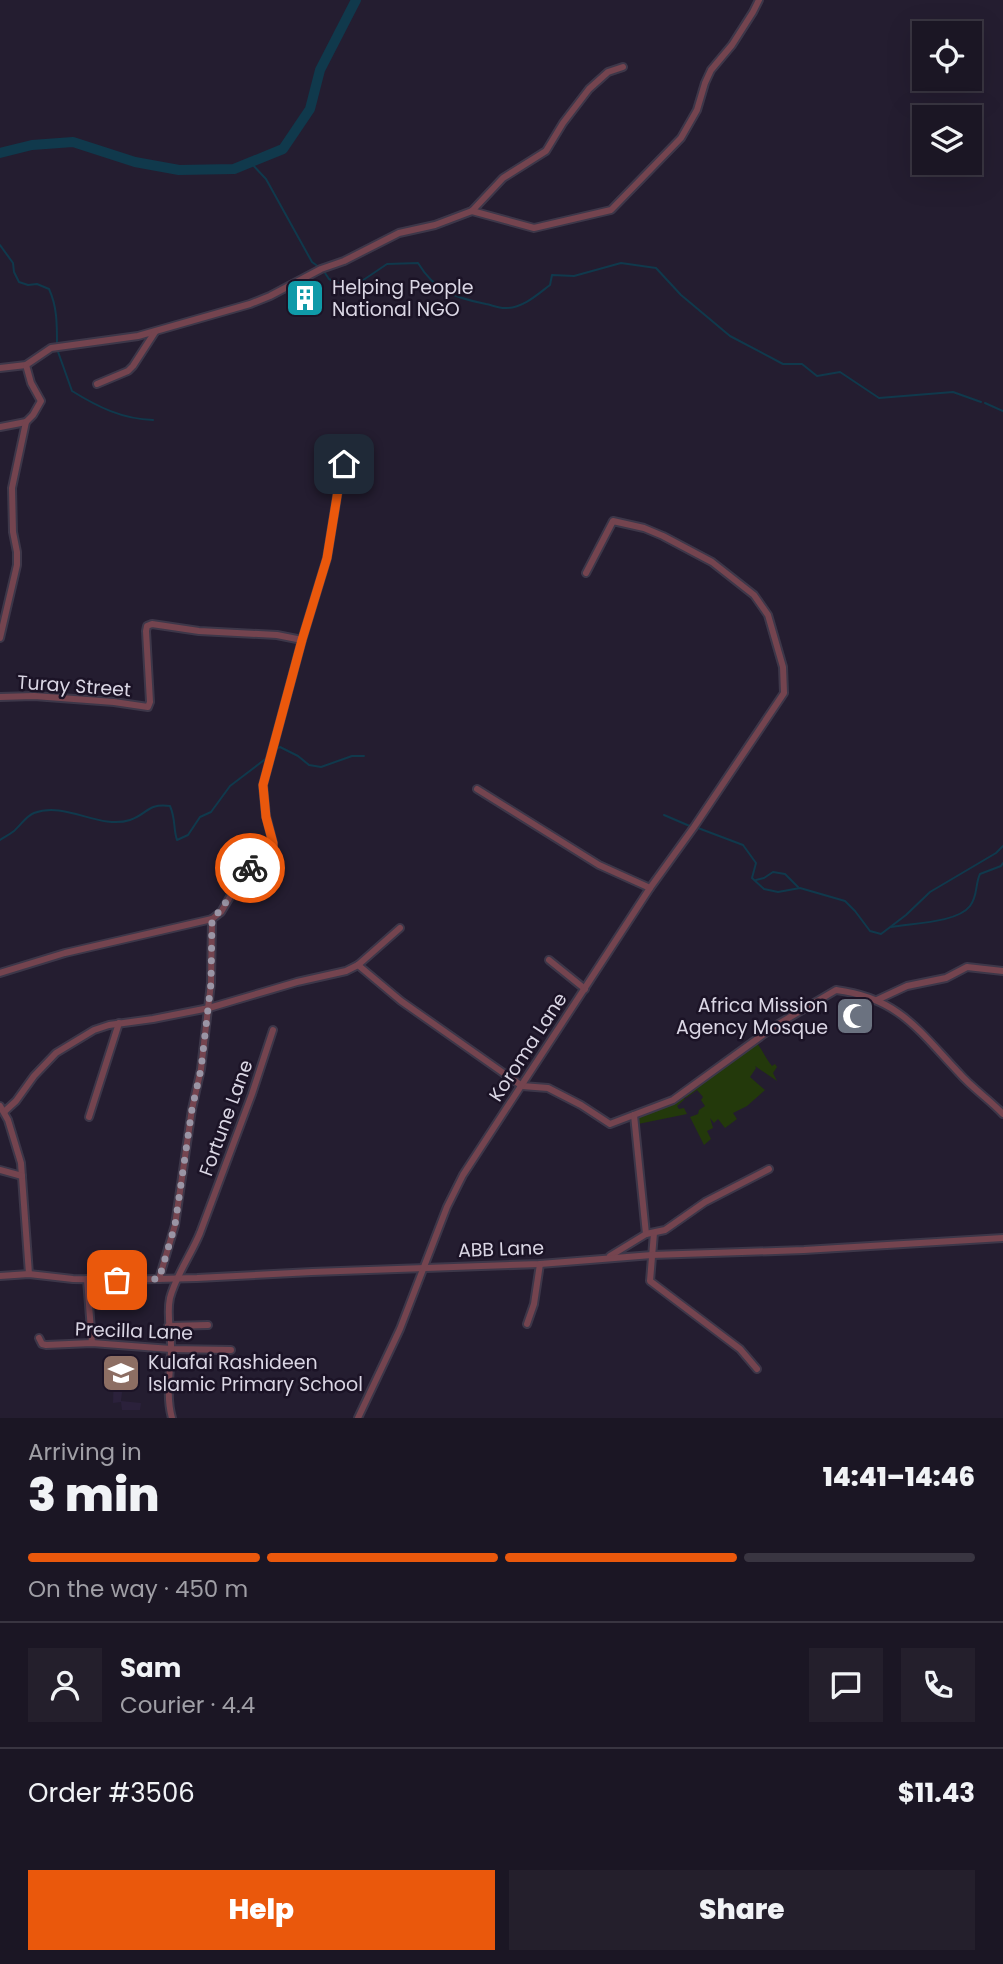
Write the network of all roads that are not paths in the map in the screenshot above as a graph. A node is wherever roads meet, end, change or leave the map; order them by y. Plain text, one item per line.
1 (759, 0) edge
2 (623, 67) dead end
3 (472, 211) junction
4 (155, 332) junction
5 (26, 365) junction
6 (0, 368) edge
7 (97, 384) dead end
8 (26, 422) junction
9 (0, 427) edge
10 (353, 445) dead end
11 (586, 573) dead end
12 (0, 638) edge
13 (302, 640) junction
14 (0, 697) edge
15 (477, 789) dead end
16 (650, 888) junction
17 (212, 919) junction
18 (400, 928) dead end
19 (549, 960) dead end
20 (358, 965) junction
21 (1003, 971) edge
22 (0, 973) edge
23 (585, 989) junction
24 (877, 1000) junction
25 (209, 1008) junction
26 (119, 1023) junction
27 (273, 1030) dead end
28 (522, 1086) junction
29 (2, 1109) edge
30 (1003, 1114) edge
31 (634, 1115) junction
32 (89, 1117) dead end
33 (769, 1169) dead end
34 (0, 1170) edge
35 (22, 1176) junction
36 (650, 1234) junction
37 (1003, 1238) edge
38 (652, 1255) junction
39 (607, 1257) junction
40 (540, 1264) junction
41 (423, 1268) junction
42 (29, 1274) junction
43 (0, 1276) edge
44 (87, 1279) junction
45 (159, 1279) junction
46 (177, 1279) junction
47 (527, 1324) dead end
48 (208, 1325) dead end
49 (169, 1326) junction
50 (39, 1338) dead end
51 (92, 1343) junction
52 (172, 1349) junction
53 (231, 1350) dead end
54 (757, 1368) dead end
55 (172, 1418) edge
56 (358, 1418) edge

1 - 3 street
2 - 3 street
3 - 4 street
4 - 5 street
4 - 7 street
5 - 6 street
5 - 8 street
8 - 9 street
8 - 12 street
10 - 13 street
11 - 16 street, Koroma Lane
13 - 14 street, Turay Street
13 - 17 street
15 - 16 street
16 - 23 street, Koroma Lane
17 - 22 street
17 - 25 street
18 - 20 street
19 - 23 street
20 - 25 street
20 - 28 street
21 - 24 street
23 - 28 street, Koroma Lane
24 - 30 street
24 - 31 street
25 - 26 street
25 - 45 street
26 - 29 street
26 - 32 street
27 - 46 street, Fortune Lane
28 - 31 street
28 - 41 street, Koroma Lane
29 - 35 street
31 - 36 street
33 - 36 street
34 - 35 street
35 - 42 street
36 - 38 street
36 - 39 street
37 - 38 street, ABB Lane
38 - 39 street, ABB Lane
38 - 54 street
39 - 40 street, ABB Lane
40 - 41 street, ABB Lane
40 - 47 street
41 - 46 street, ABB Lane
41 - 56 street, Koroma Lane
42 - 43 street, ABB Lane
42 - 44 street, ABB Lane
44 - 45 street, ABB Lane
44 - 51 street
45 - 46 street, ABB Lane
46 - 49 street, Fortune Lane
48 - 49 street
49 - 52 street, Fortune Lane
50 - 51 street, Precilla Lane
51 - 52 street, Precilla Lane
52 - 53 street, Precilla Lane
52 - 55 street, Fortune Lane

